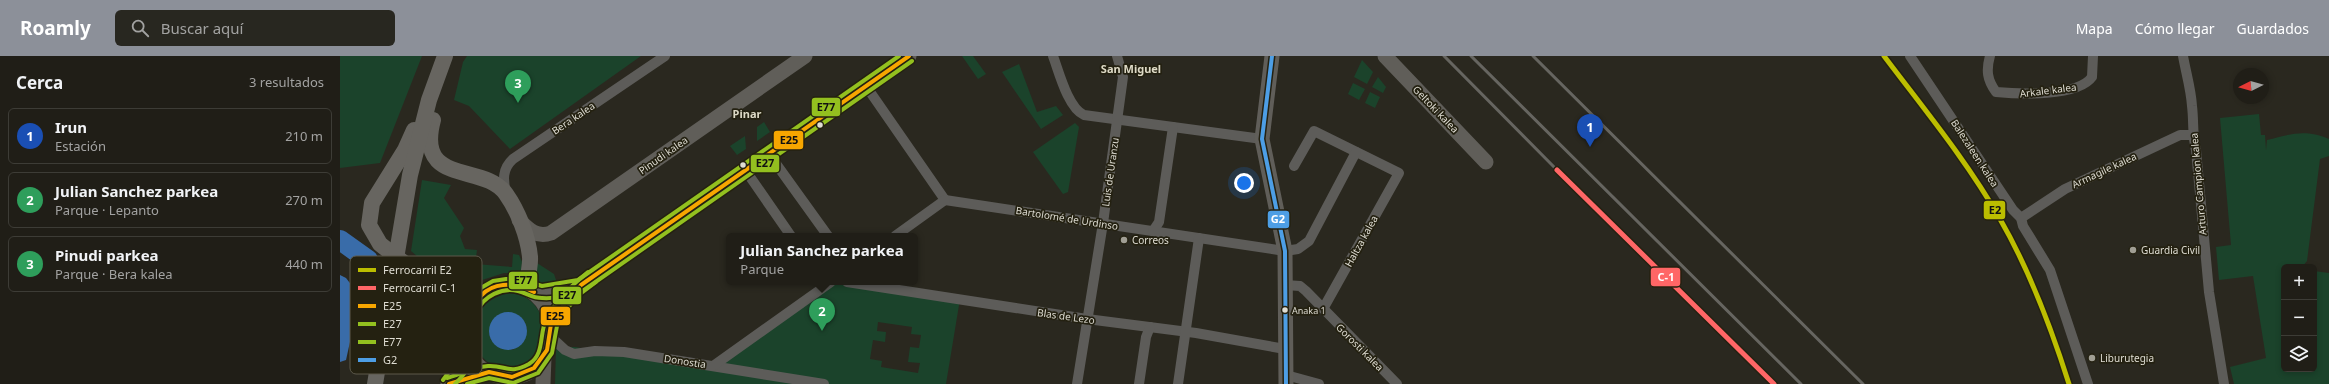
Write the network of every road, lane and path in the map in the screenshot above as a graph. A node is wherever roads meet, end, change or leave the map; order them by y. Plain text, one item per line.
1 (444, 56) edge
2 (449, 56) edge
3 (665, 56) edge
4 (805, 56) edge
5 (909, 56) edge
6 (1053, 56) edge
7 (1117, 56) edge
8 (1272, 56) edge
9 (1385, 56) edge
10 (1910, 56) edge
11 (1990, 56) edge
12 (2093, 56) edge
13 (2183, 56) edge
14 (866, 86) junction
15 (429, 100) junction
16 (1117, 119) junction
17 (1173, 127) junction
18 (2192, 135) junction
19 (1262, 139) junction
20 (1356, 152) junction
21 (770, 154) junction
22 (1486, 162) dead end
23 (1294, 166) dead end
24 (746, 171) junction
25 (506, 194) junction
26 (945, 200) junction
27 (2021, 218) junction
28 (519, 220) junction
29 (1103, 223) junction
30 (1153, 231) junction
31 (788, 233) edge
32 (826, 233) edge
33 (899, 233) edge
34 (1199, 238) junction
35 (1285, 251) junction
36 (395, 256) edge
37 (397, 256) edge
38 (581, 284) junction
39 (825, 285) edge
40 (866, 285) edge
41 (1285, 285) junction
42 (532, 291) junction
43 (482, 295) edge
44 (1323, 309) junction
45 (1087, 319) junction
46 (1150, 327) junction
47 (551, 331) junction
48 (1186, 332) junction
49 (1285, 349) junction
50 (544, 357) junction
51 (713, 366) junction
52 (482, 367) edge
53 (376, 374) edge
54 (455, 374) edge
55 (492, 374) junction
56 (1286, 380) edge
57 (374, 384) edge
58 (448, 384) edge
59 (508, 384) edge
60 (543, 384) edge
61 (824, 384) edge
62 (1077, 384) edge
63 (1139, 384) edge
64 (1178, 384) edge
65 (1319, 384) edge
66 (1397, 384) edge
67 (2088, 384) edge
68 (2224, 384) edge

1 - 15 main road
2 - 25 main road
3 - 25 street, Bera kalea
4 - 28 main road, Pinudi kalea
5 - 14 main road
6 - 16 street
7 - 16 street, Luis de Uranzu
8 - 19 main road
9 - 22 main road, Geltoki kalea
10 - 27 street, Balezaleen kalea
11 - 12 street, Arkale kalea
13 - 18 street, Arturo Campion kalea
14 - 21 main road
14 - 26 street
15 - 36 main road
15 - 37 main road
16 - 17 street
16 - 29 street, Luis de Uranzu
17 - 19 street
17 - 30 street
18 - 27 street, Armagile kalea
18 - 68 street, Arturo Campion kalea
19 - 35 main road
20 - 23 street
20 - 35 street
20 - 44 street, Haltza kalea
21 - 24 main road
21 - 32 street
24 - 31 street
24 - 38 main road
25 - 28 main road
26 - 29 street, Bartolomé de Urdinso
26 - 33 street
27 - 67 street, Balezaleen kalea
28 - 42 main road
29 - 30 street, Bartolomé de Urdinso
29 - 45 street, Luis de Uranzu
30 - 34 street, Bartolomé de Urdinso
34 - 35 street, Bartolomé de Urdinso
34 - 48 street
35 - 41 main road
38 - 42 main road
38 - 47 main road
39 - 51 street
40 - 45 street, Blas de Lezo
41 - 44 street, Gorosti kalea
41 - 49 main road
42 - 43 main road
42 - 47 main road
44 - 66 street, Gorosti kalea
45 - 46 street, Blas de Lezo
45 - 62 street, Luis de Uranzu
46 - 48 street, Blas de Lezo
46 - 63 street
47 - 50 main road
47 - 51 street, Donostia
48 - 49 street, Blas de Lezo
48 - 64 street
49 - 56 main road
50 - 55 main road
50 - 60 main road
51 - 61 street, Donostia
52 - 55 main road
53 - 57 main road
54 - 58 main road
55 - 58 main road
55 - 59 main road
56 - 65 street

